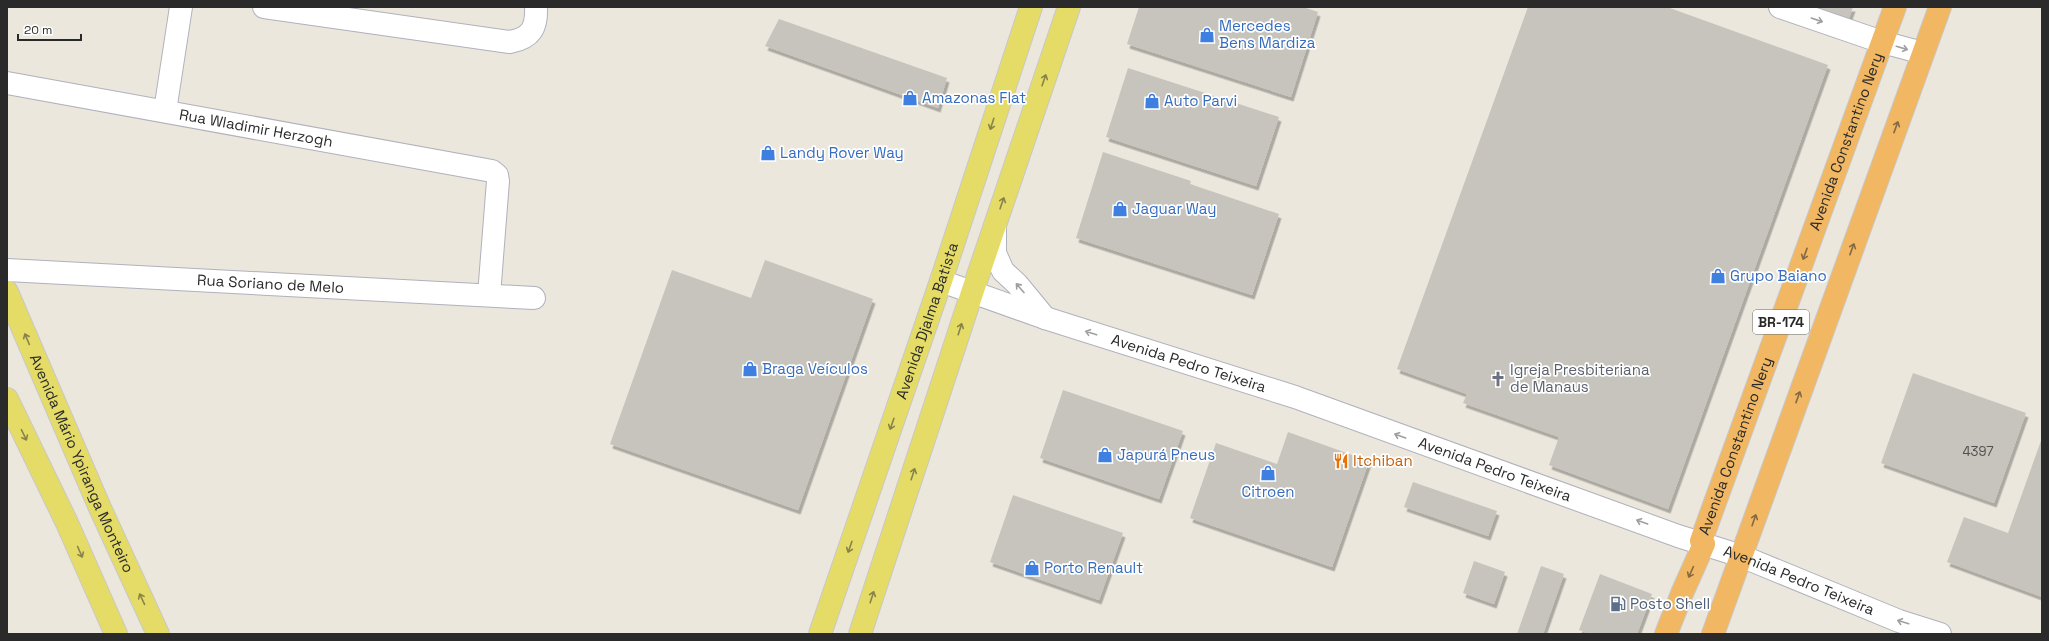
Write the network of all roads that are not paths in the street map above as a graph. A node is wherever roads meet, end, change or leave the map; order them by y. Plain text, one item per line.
1 (181, 7) edge
2 (264, 7) edge
3 (536, 7) edge
4 (1031, 7) edge
5 (1069, 7) edge
6 (1780, 7) edge
7 (1895, 7) edge
8 (1940, 7) edge
9 (1882, 42) junction
10 (1923, 54) junction
11 (7, 83) edge
12 (165, 111) junction
13 (995, 224) junction
14 (7, 270) edge
15 (941, 281) junction
16 (7, 292) edge
17 (972, 292) junction
18 (488, 295) junction
19 (534, 298) dead end
20 (1044, 318) junction
21 (7, 399) edge
22 (1704, 544) junction
23 (1741, 556) junction
24 (116, 634) edge
25 (158, 634) edge
26 (820, 634) edge
27 (860, 634) edge
28 (1666, 634) edge
29 (1713, 634) edge
30 (1940, 634) edge

1 - 12 street
2 - 3 street
4 -> 15 main road, Avenida Djalma Batista
13 -> 5 main road
6 -> 9 street
7 - 9 highway, Avenida Constantino Nery / BR-174
8 - 10 highway, BR-174
9 -> 10 street
9 -> 22 highway, Avenida Constantino Nery / BR-174
23 -> 10 highway, BR-174
11 - 12 street, Rua Wladimir Herzogh
12 - 18 street, Rua Wladimir Herzogh
13 - 17 main road
20 -> 13 street
14 - 18 street, Rua Soriano de Melo
15 - 17 street, Avenida Pedro Teixeira
15 -> 26 main road, Avenida Djalma Batista
25 -> 16 main road, Avenida Mário Ypiranga Monteiro
17 - 20 street, Avenida Pedro Teixeira
27 -> 17 main road
18 - 19 street, Rua Soriano de Melo
22 -> 20 street, Avenida Pedro Teixeira
21 -> 24 main road
22 - 23 street, Avenida Pedro Teixeira
22 -> 28 highway, Avenida Constantino Nery / BR-174
23 - 29 highway, BR-174
30 -> 23 street, Avenida Pedro Teixeira

